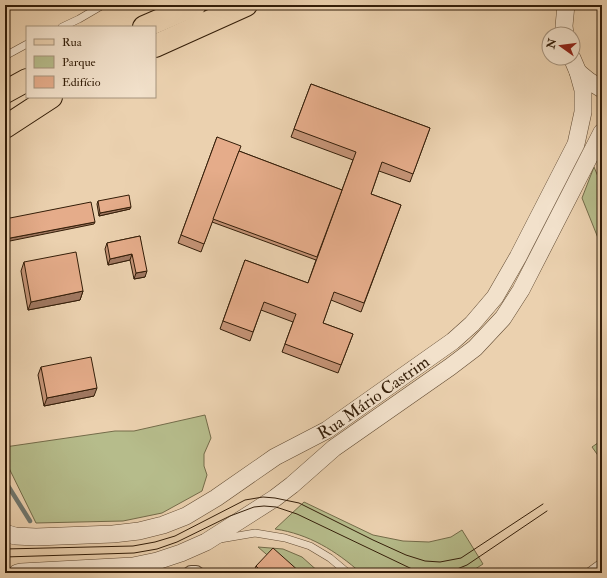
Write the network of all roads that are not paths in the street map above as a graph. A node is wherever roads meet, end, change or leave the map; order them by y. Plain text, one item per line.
1 (103, 5) edge
2 (196, 5) edge
3 (246, 5) edge
4 (566, 5) edge
5 (64, 26) edge
6 (146, 26) edge
7 (564, 26) edge
8 (26, 45) edge
9 (156, 46) edge
10 (5, 56) edge
11 (575, 66) edge
12 (576, 66) edge
13 (26, 81) edge
14 (602, 89) edge
15 (5, 92) edge
16 (49, 98) edge
17 (5, 127) edge
18 (602, 132) edge
19 (5, 533) edge
20 (206, 542) junction
21 (602, 562) edge
22 (17, 573) edge
23 (191, 573) edge
24 (196, 573) edge
25 (348, 573) edge
26 (587, 573) edge

1 - 5 lane
2 - 6 main road
3 - 9 main road
4 - 7 street
8 - 10 lane
11 - 19 street, Rua Mário Castrim
12 - 14 street
13 - 15 main road
16 - 17 main road
18 - 20 street, Rua Mário Castrim
20 - 22 street, Rua Mário Castrim
20 - 25 lane
21 - 26 lane
23 - 24 street

